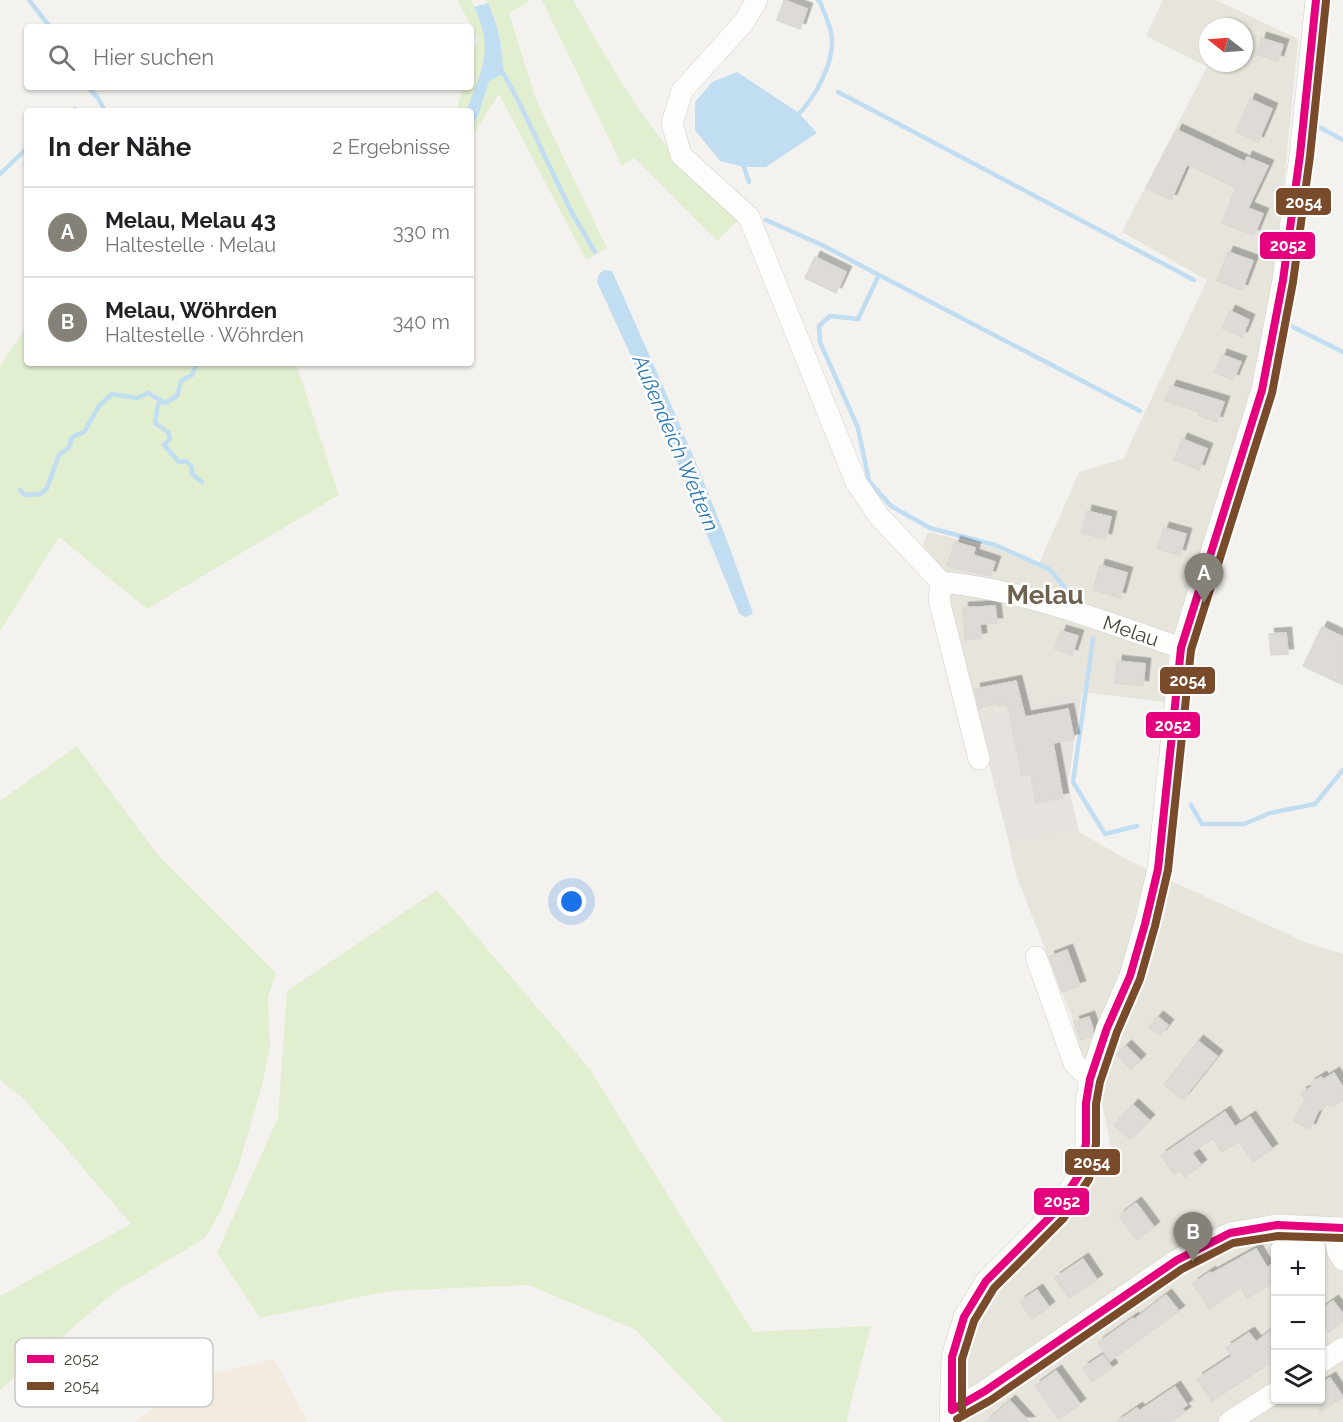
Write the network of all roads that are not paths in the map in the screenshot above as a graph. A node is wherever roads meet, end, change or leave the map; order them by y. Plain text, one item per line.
1 (757, 0) edge
2 (1316, 0) edge
3 (941, 582) junction
4 (1180, 648) junction
5 (979, 759) dead end
6 (1036, 957) dead end
7 (1090, 1079) junction
8 (1339, 1229) edge
9 (1343, 1260) edge
10 (1343, 1348) edge
11 (1325, 1360) edge
12 (1271, 1395) edge
13 (951, 1416) edge
14 (1229, 1422) edge

1 - 3 street
2 - 4 street
3 - 4 street, Melau
3 - 5 street
4 - 7 street
6 - 7 street
7 - 13 street
8 - 9 street
8 - 13 street
10 - 11 street
12 - 14 street

